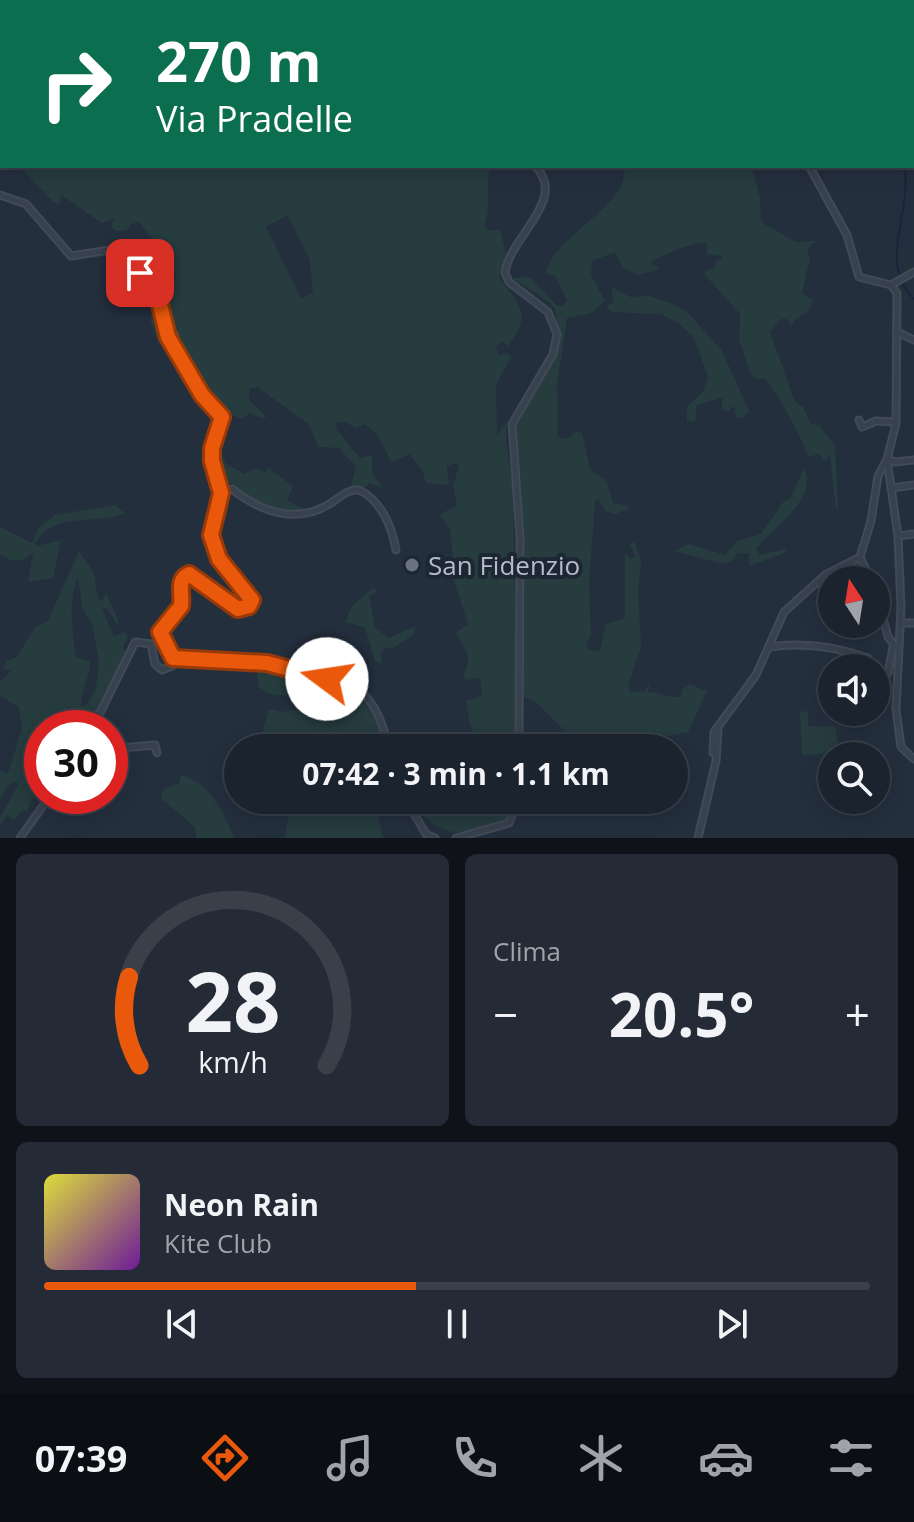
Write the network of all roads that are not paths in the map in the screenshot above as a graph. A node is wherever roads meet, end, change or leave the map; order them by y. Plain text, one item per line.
1 (536, 168) edge
2 (810, 168) edge
3 (0, 195) edge
4 (914, 272) edge
5 (892, 284) junction
6 (169, 329) junction
7 (897, 332) junction
8 (175, 335) dead end
9 (914, 340) edge
10 (859, 420) dead end
11 (896, 422) junction
12 (887, 459) junction
13 (914, 460) edge
14 (914, 485) edge
15 (891, 488) junction
16 (221, 493) junction
17 (914, 534) edge
18 (898, 536) junction
19 (396, 550) dead end
20 (860, 557) junction
21 (840, 566) edge
22 (864, 566) edge
23 (818, 583) edge
24 (902, 623) junction
25 (914, 623) edge
26 (890, 632) edge
27 (769, 647) junction
28 (896, 648) junction
29 (858, 654) edge
30 (173, 658) junction
31 (890, 667) edge
32 (101, 710) edge
33 (718, 728) junction
34 (384, 734) edge
35 (519, 734) edge
36 (128, 747) edge
37 (157, 753) dead end
38 (713, 753) dead end
39 (914, 759) edge
40 (37, 814) edge
41 (414, 814) edge
42 (513, 814) edge
43 (20, 838) edge
44 (435, 838) edge
45 (456, 838) edge
46 (698, 838) edge

1 - 35 street
2 - 5 street
3 - 6 street
4 - 5 street
5 - 7 street
6 - 8 street
6 - 16 street
7 - 9 street
7 - 11 street
10 - 11 street
11 - 12 street
12 - 13 street
12 - 15 street
12 - 20 street
14 - 15 street
15 - 18 street
16 - 19 street
16 - 30 street
17 - 18 street
18 - 24 street
20 - 21 street
20 - 22 street
23 - 27 street
24 - 25 street
24 - 28 street
26 - 28 street
27 - 29 street
27 - 33 street
28 - 31 street
28 - 39 street
30 - 32 street
30 - 34 street
33 - 38 street
33 - 46 street
36 - 37 street
40 - 43 street
41 - 44 street
42 - 45 street

